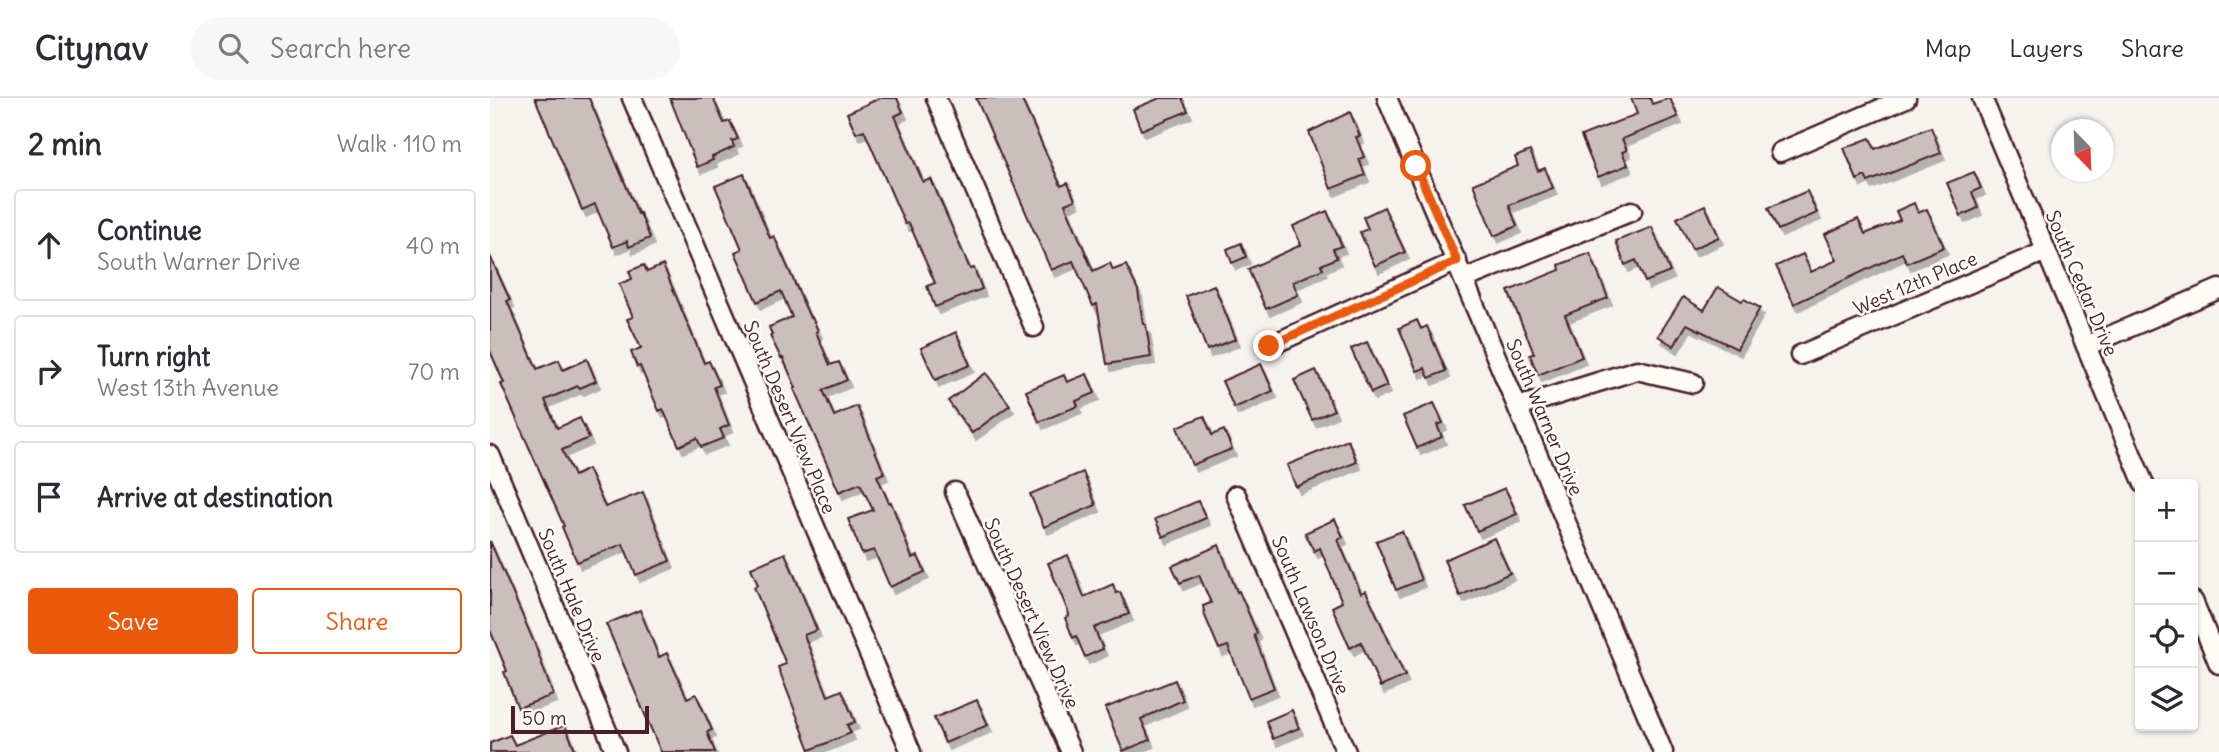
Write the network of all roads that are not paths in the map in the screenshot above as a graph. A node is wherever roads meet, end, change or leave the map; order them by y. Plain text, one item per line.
1 (632, 98) edge
2 (936, 98) edge
3 (1387, 98) edge
4 (1906, 98) edge
5 (1982, 98) edge
6 (1780, 152) dead end
7 (1632, 211) dead end
8 (2046, 251) junction
9 (1457, 261) junction
10 (1464, 279) junction
11 (2219, 289) edge
12 (1034, 327) dead end
13 (1269, 346) dead end
14 (2086, 346) junction
15 (1800, 355) dead end
16 (1693, 383) dead end
17 (1518, 407) junction
18 (490, 455) edge
19 (2142, 479) edge
20 (955, 492) dead end
21 (1237, 495) dead end
22 (2195, 605) edge
23 (2219, 664) edge
24 (616, 752) edge
25 (911, 752) edge
26 (1071, 752) edge
27 (1346, 752) edge
28 (1663, 752) edge

1 - 25 street, South Desert View Place
2 - 12 street
3 - 9 street, South Warner Drive
4 - 6 street
5 - 8 street, South Cedar Drive
7 - 10 street
8 - 14 street, South Cedar Drive
8 - 15 street, West 12th Place
9 - 10 street, South Warner Drive
9 - 13 street
10 - 17 street, South Warner Drive
11 - 14 street
14 - 19 street, South Cedar Drive
16 - 17 street
17 - 28 street, South Warner Drive
18 - 24 street, South Hale Drive
20 - 26 street, South Desert View Drive
21 - 27 street, South Lawson Drive
22 - 23 street

